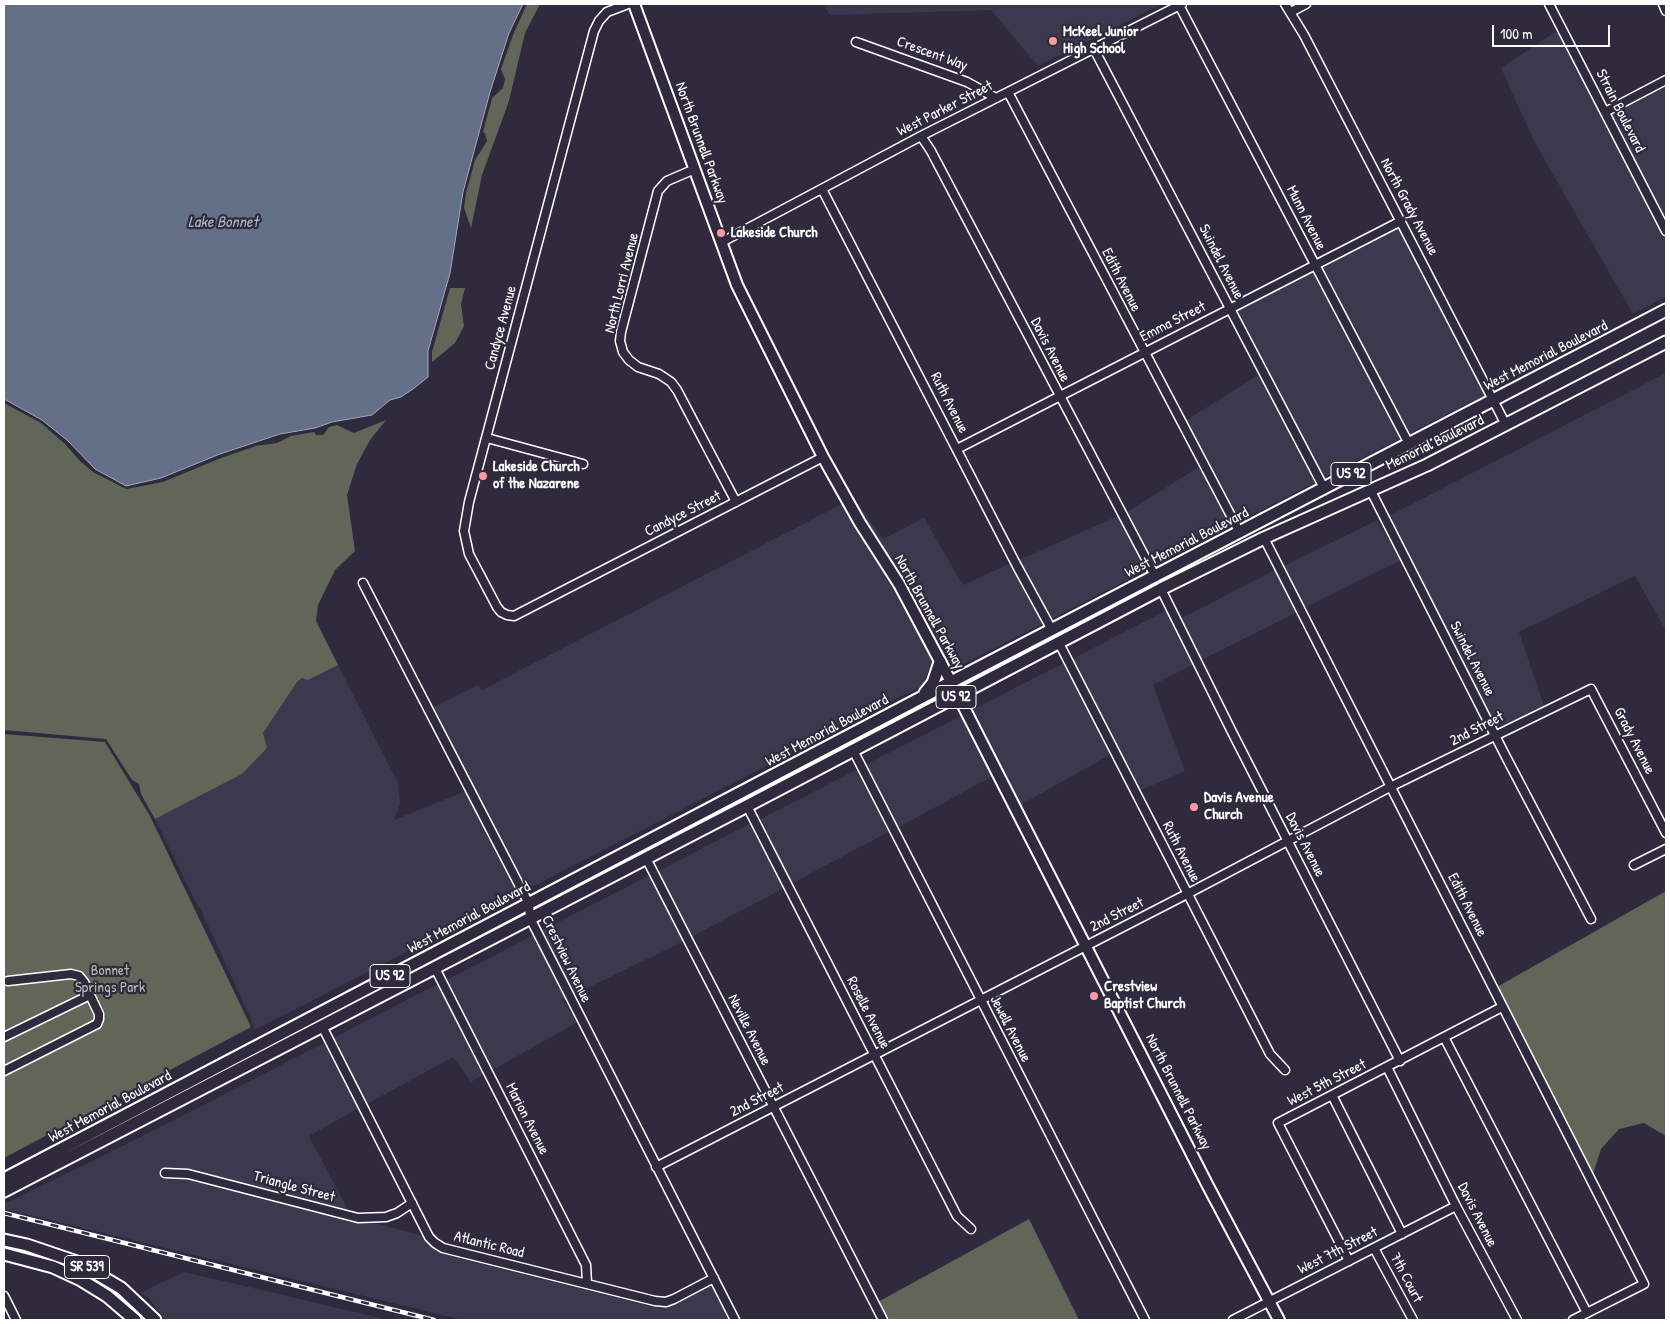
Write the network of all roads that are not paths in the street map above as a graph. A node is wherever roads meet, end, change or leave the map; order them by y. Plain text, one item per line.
1 (628, 4) edge
2 (634, 4) edge
3 (1181, 4) edge
4 (1285, 4) edge
5 (1306, 4) edge
6 (1549, 4) edge
7 (1663, 4) edge
8 (1666, 10) edge
9 (1291, 12) junction
10 (856, 42) dead end
11 (1094, 49) junction
12 (1666, 80) edge
13 (1008, 92) junction
14 (996, 98) junction
15 (1605, 112) junction
16 (921, 136) junction
17 (694, 169) junction
18 (822, 189) junction
19 (1401, 222) junction
20 (1666, 231) edge
21 (722, 242) junction
22 (1315, 267) junction
23 (1230, 309) junction
24 (1666, 310) edge
25 (1666, 342) edge
26 (1144, 352) junction
27 (1059, 397) junction
28 (1493, 400) junction
29 (1506, 425) junction
30 (487, 438) junction
31 (1409, 444) junction
32 (957, 449) junction
33 (823, 458) junction
34 (583, 464) dead end
35 (1324, 488) junction
36 (1371, 491) junction
37 (736, 502) junction
38 (1240, 533) junction
39 (1264, 538) junction
40 (1212, 563) joint
41 (1178, 564) junction
42 (1155, 576) junction
43 (363, 583) dead end
44 (1161, 589) junction
45 (556, 596) joint
46 (1140, 600) junction
47 (1052, 630) junction
48 (1059, 643) junction
49 (940, 662) junction
50 (951, 682) junction
51 (1591, 689) joint
52 (958, 696) junction
53 (920, 698) junction
54 (1495, 736) junction
55 (853, 750) junction
56 (772, 777) junction
57 (1390, 787) junction
58 (742, 793) junction
59 (747, 806) junction
60 (720, 820) junction
61 (1666, 833) edge
62 (1288, 840) junction
63 (1666, 849) edge
64 (646, 858) junction
65 (1634, 866) dead end
66 (1187, 894) junction
67 (529, 904) junction
68 (530, 918) junction
69 (1591, 919) dead end
70 (1087, 946) junction
71 (425, 958) junction
72 (435, 968) junction
73 (8, 981) dead end
74 (90, 995) junction
75 (980, 1001) junction
76 (1502, 1007) junction
77 (317, 1014) junction
78 (322, 1026) junction
79 (4, 1037) edge
80 (1444, 1037) junction
81 (874, 1055) junction
82 (1400, 1060) junction
83 (1388, 1067) junction
84 (241, 1068) junction
85 (1285, 1070) dead end
86 (4, 1071) edge
87 (1332, 1095) junction
88 (773, 1106) junction
89 (656, 1167) junction
90 (165, 1173) dead end
91 (6, 1178) edge
92 (4, 1191) edge
93 (412, 1203) junction
94 (1456, 1206) junction
95 (971, 1229) dead end
96 (1402, 1234) junction
97 (4, 1240) edge
98 (1374, 1248) junction
99 (4, 1254) edge
100 (1349, 1261) junction
101 (714, 1278) junction
102 (587, 1283) junction
103 (4, 1296) edge
104 (1269, 1302) junction
105 (1587, 1313) junction
106 (133, 1318) edge
107 (16, 1320) edge
108 (144, 1320) edge
109 (155, 1320) edge
110 (735, 1320) edge
111 (883, 1320) edge
112 (1145, 1320) edge
113 (1233, 1320) edge
114 (1279, 1320) edge
115 (1413, 1320) edge
116 (1517, 1320) edge
117 (1573, 1320) edge

1 - 30 street, Candyce Avenue
2 - 17 street, North Brunnell Parkway
3 - 11 street, West Parker Street
3 - 22 street, Munn Avenue
4 - 9 street, North Grady Avenue
5 - 9 street
6 - 15 street, Strain Boulevard
7 - 8 street
9 - 19 street, North Grady Avenue
10 - 14 street, Crescent Way
11 - 13 street, West Parker Street
11 - 23 street, Swindel Avenue
12 - 15 street
13 - 14 street, West Parker Street
13 - 26 street, Edith Avenue
14 - 16 street, West Parker Street
15 - 20 street, Strain Boulevard
16 - 18 street, West Parker Street
16 - 27 street, Davis Avenue
17 - 21 street, North Brunnell Parkway
17 - 37 street, North Lorri Avenue
18 - 21 street, West Parker Street
18 - 32 street, Ruth Avenue
19 - 22 street, Emma Street
19 - 28 street, North Grady Avenue
21 - 33 street, North Brunnell Parkway
22 - 23 street, Emma Street
22 - 31 street, Munn Avenue
23 - 26 street, Emma Street
23 - 35 street, Swindel Avenue
24 - 28 main road, West Memorial Boulevard / US 92
25 - 29 main road, Memorial Boulevard / US 92
26 - 27 street, Emma Street
26 - 38 street, Edith Avenue
27 - 32 street, Emma Street
27 - 42 street, Davis Avenue
28 - 29 street, North Grady Avenue
28 - 31 main road, West Memorial Boulevard / US 92
29 - 36 main road, Memorial Boulevard / US 92
30 - 34 street
30 - 45 street, Candyce Avenue
31 - 35 main road, West Memorial Boulevard / US 92
32 - 47 street, Ruth Avenue
33 - 37 street, Candyce Street
33 - 49 street, North Brunnell Parkway
35 - 38 main road, West Memorial Boulevard / US 92
36 - 39 main road, Memorial Boulevard / US 92
36 - 54 street, Swindel Avenue
37 - 45 street, Candyce Street
38 - 41 main road, West Memorial Boulevard / US 92
39 - 40 main road, Memorial Boulevard / US 92
39 - 57 street, Edith Avenue
40 - 44 main road, West Memorial Boulevard / US 92
41 - 42 main road, West Memorial Boulevard / US 92
41 - 44 main road
42 - 46 main road
42 - 47 main road, West Memorial Boulevard / US 92
43 - 67 street, Crestview Avenue
44 - 46 main road, West Memorial Boulevard / US 92
44 - 62 street, Davis Avenue
46 - 48 main road, West Memorial Boulevard / US 92
47 - 50 main road, West Memorial Boulevard / US 92
48 - 52 main road, West Memorial Boulevard / US 92
48 - 66 street, Ruth Avenue
49 - 50 street, North Brunnell Parkway
49 - 53 main road
50 - 52 street, North Brunnell Parkway
50 - 53 main road, West Memorial Boulevard / US 92
51 - 54 street, 2nd Street
51 - 61 street, Grady Avenue
52 - 55 main road, West Memorial Boulevard / US 92
52 - 70 street, North Brunnell Parkway
53 - 56 main road, West Memorial Boulevard / US 92
54 - 57 street, 2nd Street
54 - 69 street, Swindel Avenue
55 - 59 main road, West Memorial Boulevard / US 92
55 - 75 street, Jewell Avenue
56 - 58 main road, West Memorial Boulevard / US 92
56 - 59 main road
57 - 62 street, 2nd Street
57 - 76 street, Edith Avenue
58 - 60 main road
58 - 67 main road, West Memorial Boulevard / US 92
59 - 60 main road, West Memorial Boulevard / US 92
59 - 81 street, Roselle Avenue
60 - 64 main road, West Memorial Boulevard / US 92
62 - 66 street, 2nd Street
62 - 82 street, Davis Avenue
63 - 65 street
64 - 68 main road, West Memorial Boulevard / US 92
64 - 88 street, Neville Avenue
66 - 70 street, 2nd Street
66 - 85 street, Ruth Avenue
67 - 68 street, Crestview Avenue
67 - 71 main road, West Memorial Boulevard / US 92
68 - 72 main road, West Memorial Boulevard / US 92
68 - 89 street, Crestview Avenue
70 - 75 street, 2nd Street
70 - 104 street, North Brunnell Parkway
71 - 77 main road, West Memorial Boulevard / US 92
71 - 78 main road
72 - 78 main road, West Memorial Boulevard / US 92
72 - 102 street, Marion Avenue
73 - 74 street
74 - 79 street
74 - 86 street
75 - 81 street, 2nd Street
75 - 112 street, Jewell Avenue
76 - 80 street
76 - 105 street, Edith Avenue
77 - 84 main road
77 - 91 main road, West Memorial Boulevard / US 92
78 - 84 main road, West Memorial Boulevard / US 92
78 - 93 street, Atlantic Road
80 - 82 street
80 - 105 street
81 - 88 street, 2nd Street
81 - 95 street, Roselle Avenue
82 - 83 street, West 5th Street
83 - 87 street, West 5th Street
83 - 94 street, Davis Avenue
84 - 92 main road, West Memorial Boulevard / US 92
87 - 96 street
87 - 100 street, West 5th Street
88 - 89 street, 2nd Street
88 - 111 street, Neville Avenue
89 - 101 street, Crestview Avenue
90 - 93 street, Triangle Street
93 - 102 street, Atlantic Road
94 - 96 street, West 7th Street
94 - 116 street, Davis Avenue
96 - 98 street, West 7th Street
97 - 109 main road, SR 539
98 - 100 street, West 7th Street
98 - 115 street, 7th Court
99 - 106 main road, SR 539
100 - 104 street, West 7th Street
101 - 102 street, Atlantic Road
101 - 110 street, Crestview Avenue
103 - 107 street
104 - 113 street, West 7th Street
104 - 114 street, North Brunnell Parkway
105 - 117 street
106 - 108 main road

